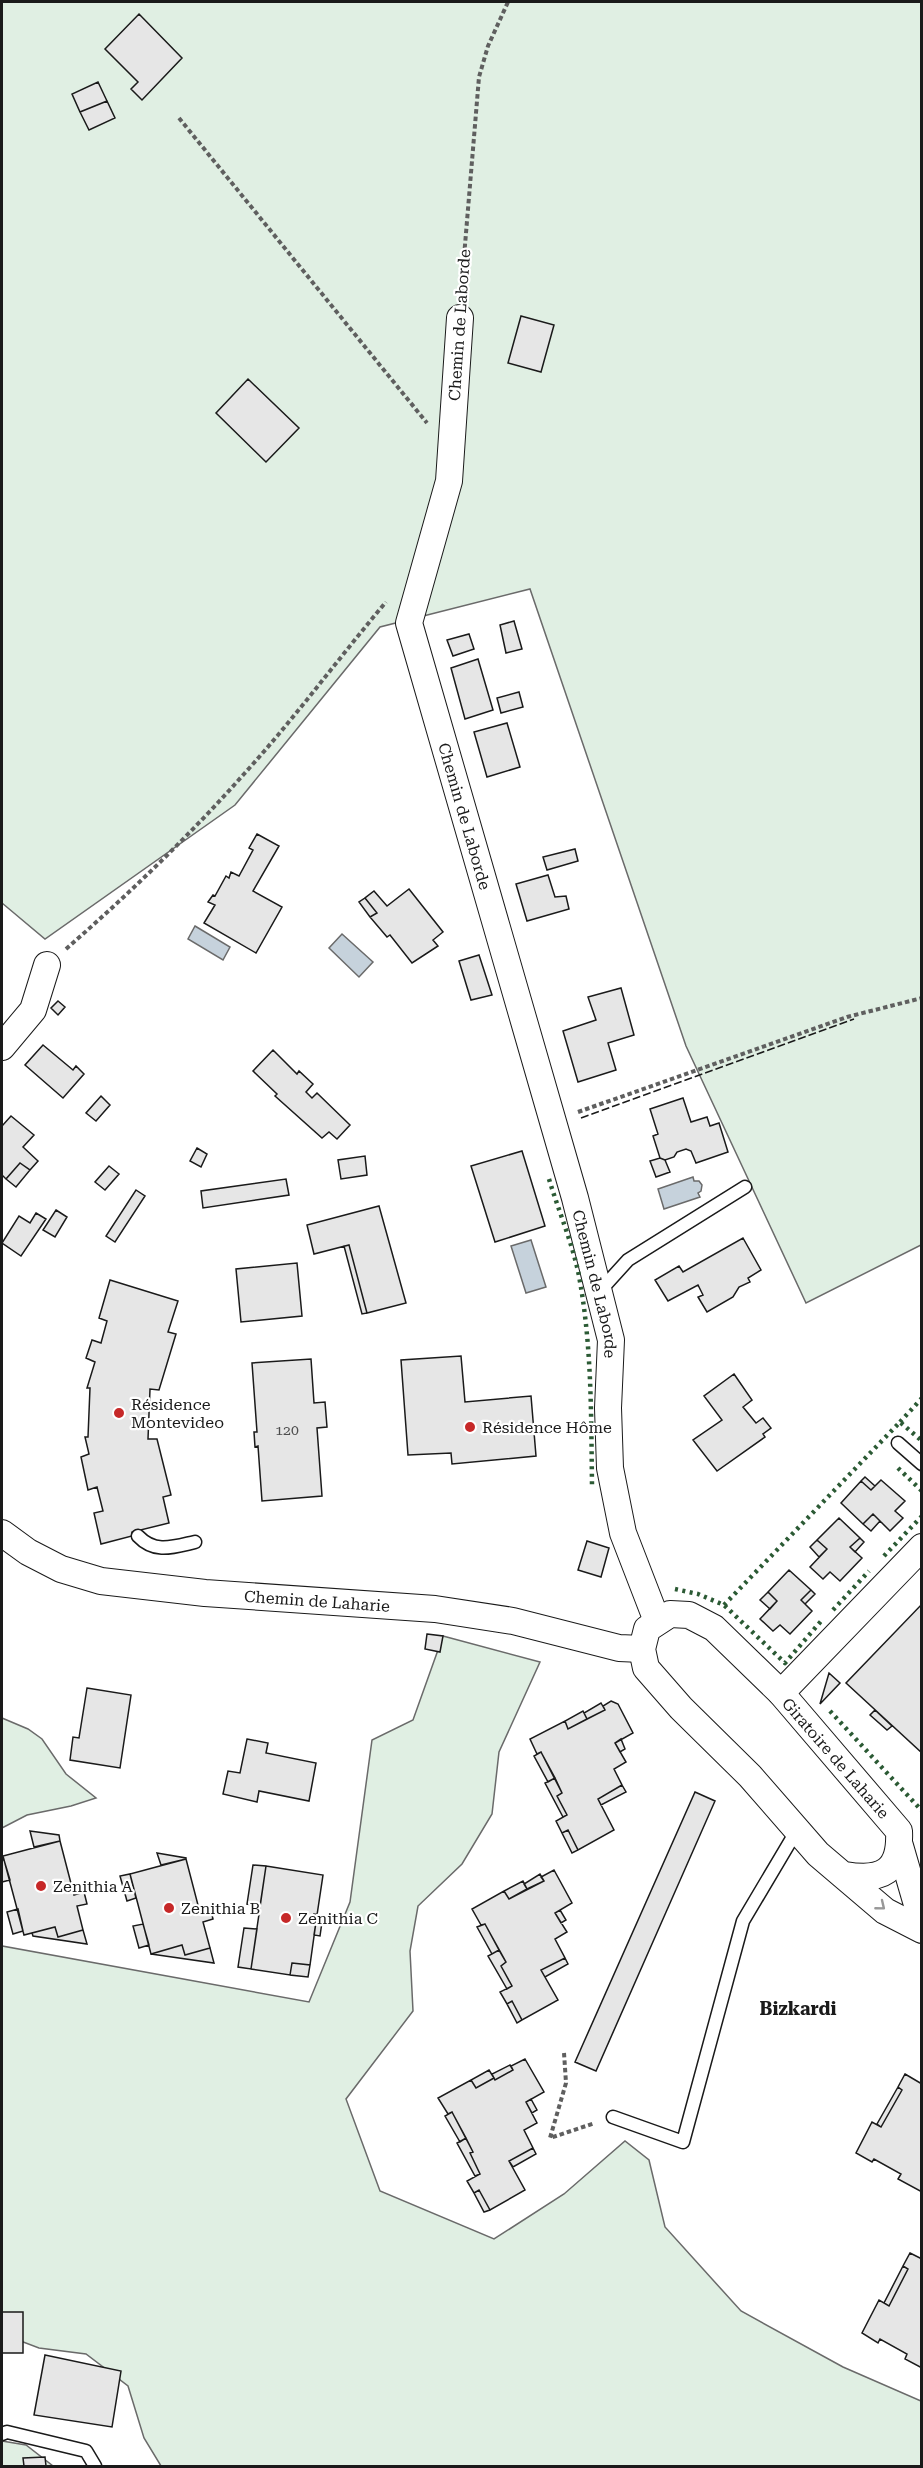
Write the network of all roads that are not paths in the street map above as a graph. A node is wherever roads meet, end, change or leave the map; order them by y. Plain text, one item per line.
1 (460, 318) road end
2 (47, 965) road end
3 (2, 1047) edge
4 (746, 1187) dead end
5 (599, 1292) junction
6 (897, 1443) dead end
7 (921, 1464) edge
8 (2, 1533) edge
9 (138, 1536) dead end
10 (195, 1542) dead end
11 (921, 1547) edge
12 (657, 1621) junction
13 (642, 1649) junction
14 (781, 1693) junction
15 (797, 1830) junction
16 (900, 1845) junction
17 (845, 1875) junction
18 (921, 1922) edge
19 (921, 1930) edge
20 (613, 2117) road end
21 (2, 2434) edge
22 (95, 2466) edge

1 - 5 street, Chemin de Laborde
2 - 3 street
4 - 5 lane
5 - 12 street, Chemin de Laborde
6 - 7 lane
8 - 13 street, Chemin de Laharie
9 - 10 lane
11 - 14 street
12 - 13 street
12 - 14 street, Giratoire de Laharie
13 - 15 street
14 - 16 street, Giratoire de Laharie
15 - 17 street
15 - 20 lane
16 - 17 street
16 - 18 street
17 -> 19 street
21 - 22 lane

